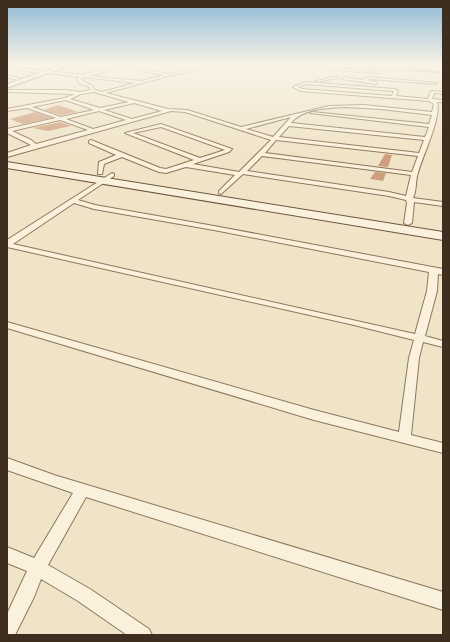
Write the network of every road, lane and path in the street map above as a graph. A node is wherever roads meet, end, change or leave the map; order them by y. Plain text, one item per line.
1 (338, 93) edge
2 (78, 94) edge
3 (109, 94) edge
4 (351, 94) edge
5 (395, 94) edge
6 (432, 94) edge
7 (393, 97) junction
8 (66, 99) junction
9 (430, 100) junction
10 (135, 101) junction
11 (443, 101) edge
12 (336, 105) junction
13 (28, 106) junction
14 (98, 109) junction
15 (7, 110) edge
16 (168, 111) junction
17 (300, 113) junction
18 (434, 114) junction
19 (59, 118) junction
20 (133, 121) junction
21 (288, 124) junction
22 (431, 126) junction
23 (239, 129) junction
24 (7, 131) edge
25 (94, 131) junction
26 (274, 138) junction
27 (428, 139) junction
28 (91, 142) dead end
29 (35, 146) junction
30 (260, 154) junction
31 (121, 155) junction
32 (422, 155) junction
33 (7, 157) edge
34 (199, 160) junction
35 (7, 165) edge
36 (186, 165) junction
37 (241, 173) junction
38 (414, 174) junction
39 (105, 176) junction
40 (221, 192) junction
41 (408, 199) junction
42 (74, 201) junction
43 (443, 204) edge
44 (408, 223) junction
45 (443, 228) edge
46 (443, 236) edge
47 (7, 244) edge
48 (438, 271) edge
49 (7, 326) edge
50 (419, 338) junction
51 (443, 344) edge
52 (404, 439) junction
53 (443, 448) edge
54 (7, 464) edge
55 (82, 490) junction
56 (7, 555) edge
57 (37, 567) junction
58 (443, 601) edge
59 (7, 632) edge
60 (143, 635) edge

1 - 12 street
2 - 8 street
3 - 10 street
4 - 7 street
5 - 7 street
6 - 9 street
7 - 9 street
8 - 13 street
8 - 14 street
9 - 11 street
9 - 18 street
10 - 14 street
10 - 16 street
12 - 17 street
12 - 18 street
13 - 15 street
13 - 19 street
14 - 19 street
14 - 20 street
16 - 20 street
16 - 23 street
17 - 21 street
17 - 22 street
17 - 23 street
18 - 22 street
19 - 24 street
19 - 25 street
20 - 25 street
21 - 26 street
21 - 27 street
22 - 27 street
23 - 26 street
24 - 29 street
25 - 29 street
26 - 30 street
26 - 32 street
27 - 32 street
28 - 31 street
29 - 33 street
30 - 37 street
30 - 38 street
31 - 36 street
31 - 39 street
32 - 38 street
33 - 39 street
34 - 34 street
34 - 36 street
35 - 39 street
36 - 37 street
37 - 40 street
37 - 41 street
38 - 41 street
39 - 40 street
39 - 42 street
39 - 46 street
40 - 44 street
41 - 43 street
41 - 44 street
42 - 47 street
42 - 48 street
44 - 45 street
47 - 50 street
48 - 50 street
49 - 52 street
50 - 51 street
50 - 52 street
52 - 53 street
54 - 55 street
55 - 57 street
55 - 58 street
56 - 57 street
57 - 59 street
57 - 60 street

